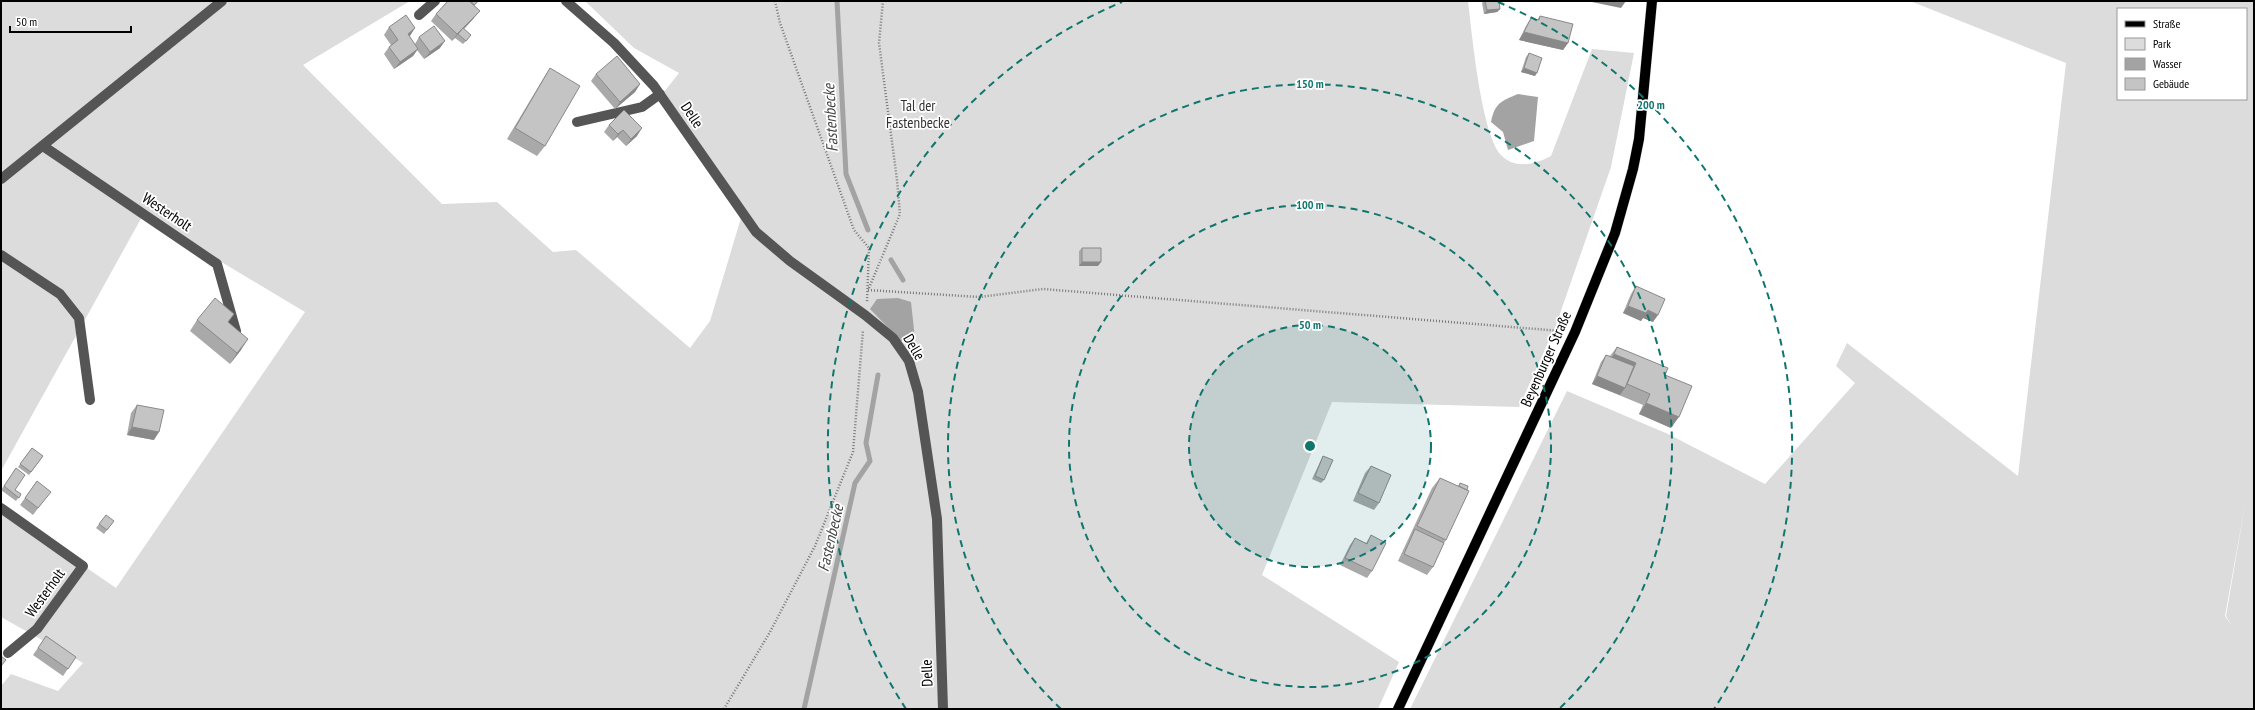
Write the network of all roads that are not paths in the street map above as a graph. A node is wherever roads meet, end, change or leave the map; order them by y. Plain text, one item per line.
1 (222, 1) edge
2 (435, 1) edge
3 (566, 1) edge
4 (1652, 1) edge
5 (419, 15) dead end
6 (660, 94) junction
7 (576, 122) dead end
8 (43, 146) junction
9 (1, 179) edge
10 (1, 254) edge
11 (236, 331) edge
12 (90, 400) dead end
13 (1, 508) edge
14 (8, 653) dead end
15 (943, 709) edge
16 (1398, 709) edge

1 - 8 street
2 - 5 street
3 - 6 street, Delle
4 - 16 main road, Beyenburger Straße
6 - 7 street
6 - 15 street, Delle
8 - 9 street
8 - 11 street, Westerholt
10 - 12 street
13 - 14 street, Westerholt

